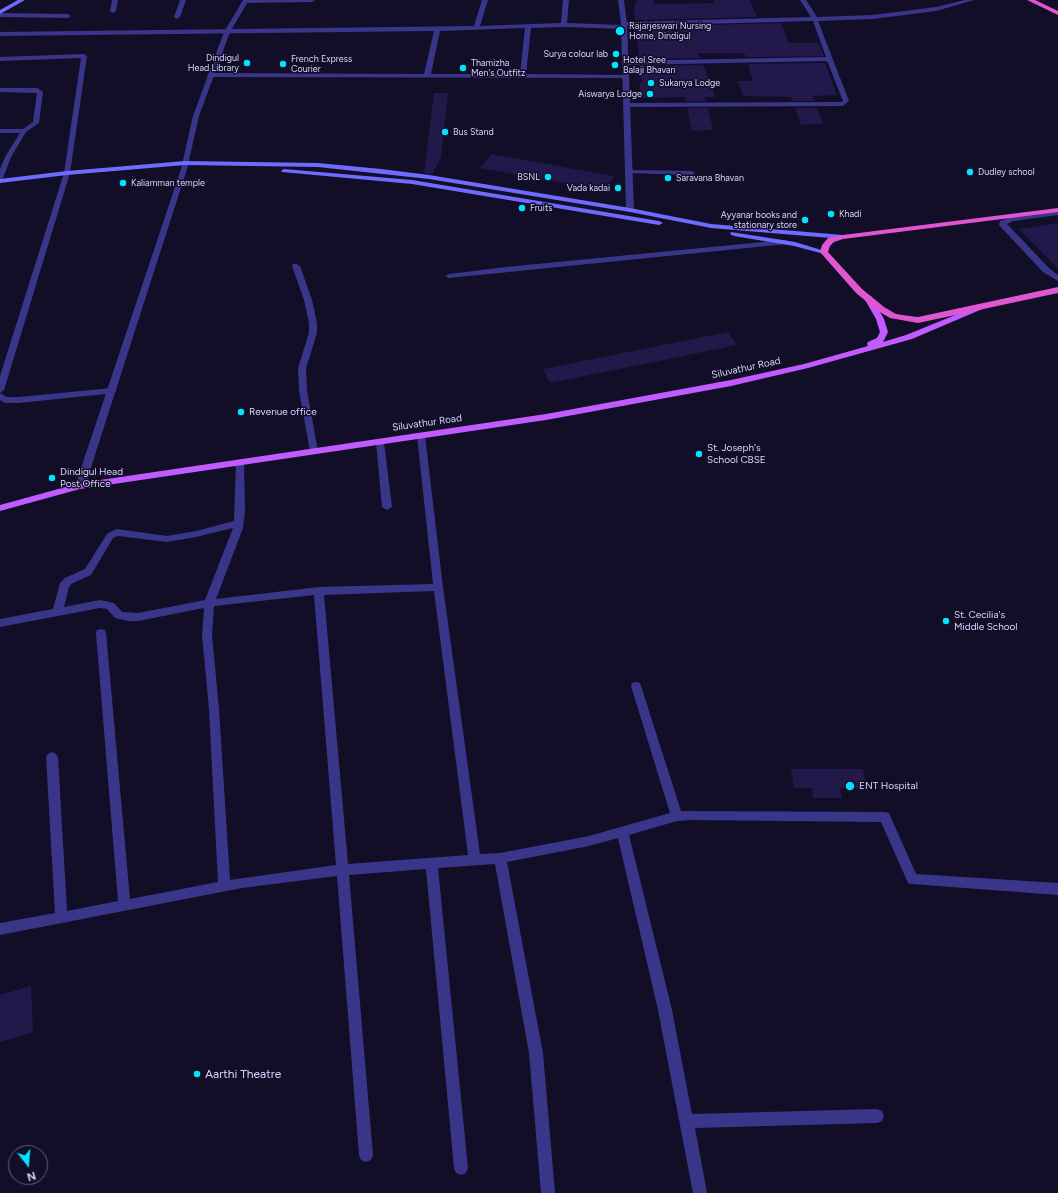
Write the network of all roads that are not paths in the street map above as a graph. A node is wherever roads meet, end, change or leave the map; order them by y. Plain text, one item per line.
1 (22, 0) edge
2 (115, 0) edge
3 (183, 0) edge
4 (312, 0) edge
5 (485, 0) edge
6 (566, 0) edge
7 (622, 0) edge
8 (803, 0) edge
9 (971, 0) edge
10 (1030, 0) edge
11 (245, 1) edge
12 (113, 11) dead end
13 (1058, 13) edge
14 (0, 14) edge
15 (68, 16) dead end
16 (177, 17) dead end
17 (815, 19) junction
18 (564, 25) junction
19 (528, 26) junction
20 (624, 26) junction
21 (477, 27) junction
22 (437, 29) junction
23 (227, 32) junction
24 (0, 34) edge
25 (0, 59) edge
26 (830, 60) junction
27 (626, 63) junction
28 (210, 75) junction
29 (523, 75) junction
30 (427, 76) junction
31 (626, 76) junction
32 (0, 90) edge
33 (627, 105) junction
34 (0, 131) edge
35 (24, 131) junction
36 (0, 157) edge
37 (8, 157) junction
38 (185, 166) junction
39 (629, 172) junction
40 (67, 173) junction
41 (692, 173) dead end
42 (0, 180) edge
43 (467, 183) junction
44 (458, 190) junction
45 (630, 210) junction
46 (1058, 210) edge
47 (1058, 213) edge
48 (843, 237) junction
49 (784, 242) junction
50 (824, 252) junction
51 (296, 266) dead end
52 (449, 276) dead end
53 (1058, 279) edge
54 (1058, 290) edge
55 (868, 298) junction
56 (983, 307) junction
57 (857, 352) junction
58 (0, 390) edge
59 (112, 391) junction
60 (0, 396) edge
61 (421, 436) junction
62 (380, 442) junction
63 (314, 451) junction
64 (240, 462) junction
65 (80, 486) junction
66 (387, 507) dead end
67 (0, 508) edge
68 (238, 523) junction
69 (438, 587) junction
70 (319, 591) junction
71 (208, 603) junction
72 (58, 611) junction
73 (0, 623) edge
74 (101, 633) dead end
75 (636, 686) dead end
76 (52, 757) dead end
77 (677, 816) junction
78 (622, 832) junction
79 (500, 858) junction
80 (475, 860) junction
81 (432, 864) junction
82 (342, 870) junction
83 (224, 886) junction
84 (1058, 889) edge
85 (124, 905) junction
86 (61, 918) junction
87 (0, 929) edge
88 (877, 1116) dead end
89 (687, 1121) junction
90 (366, 1155) dead end
91 (461, 1168) dead end
92 (548, 1193) edge
93 (700, 1193) edge

1 - 14 main road
2 - 12 street
3 - 16 street
4 - 11 street
5 - 21 street
6 - 18 street
7 - 20 street
8 - 17 street
9 - 17 street
10 - 13 highway
11 - 23 street
14 - 15 street
17 - 20 street
17 - 26 street
18 - 19 street
18 - 20 street
19 - 21 street
19 - 29 street
20 - 27 street
21 - 22 street
22 - 23 street
22 - 30 street
23 - 24 street
23 - 28 street
25 - 40 street
26 - 27 street
26 - 33 street
27 - 31 street
28 - 30 street
28 - 38 street
29 - 30 street
29 - 31 street
31 - 33 street
32 - 35 street
33 - 39 street
34 - 35 street
35 - 37 street
36 - 37 street
37 - 42 street
38 - 40 main road
38 - 43 main road
38 - 44 main road
38 - 59 street
39 - 41 street
39 - 45 street
40 - 42 main road
40 - 58 street
43 - 44 main road
43 - 45 main road
44 - 49 main road
45 - 48 main road
46 - 48 highway
47 - 53 street
48 - 50 highway
49 - 50 main road
49 - 52 street
50 - 55 highway
51 - 63 street
54 - 56 highway
55 - 56 highway
55 - 57 main road, Siluvathur Road
56 - 57 main road, Siluvathur Road
57 - 61 main road, Siluvathur Road
59 - 60 street
59 - 65 street
61 - 62 main road, Siluvathur Road
61 - 69 street
62 - 63 main road, Siluvathur Road
62 - 66 street
63 - 64 main road, Siluvathur Road
64 - 65 main road, Siluvathur Road
64 - 68 street
65 - 67 main road, Siluvathur Road
68 - 71 street
68 - 72 street
69 - 70 street
69 - 80 street
70 - 71 street
70 - 82 street
71 - 72 street
71 - 83 street
72 - 73 street
74 - 85 street
75 - 77 street
76 - 86 street
77 - 78 street
77 - 84 street
78 - 79 street
78 - 89 street
79 - 80 street
79 - 92 street
80 - 81 street
81 - 82 street
81 - 91 street
82 - 83 street
82 - 90 street
83 - 85 street
85 - 86 street
86 - 87 street
88 - 89 street
89 - 93 street

